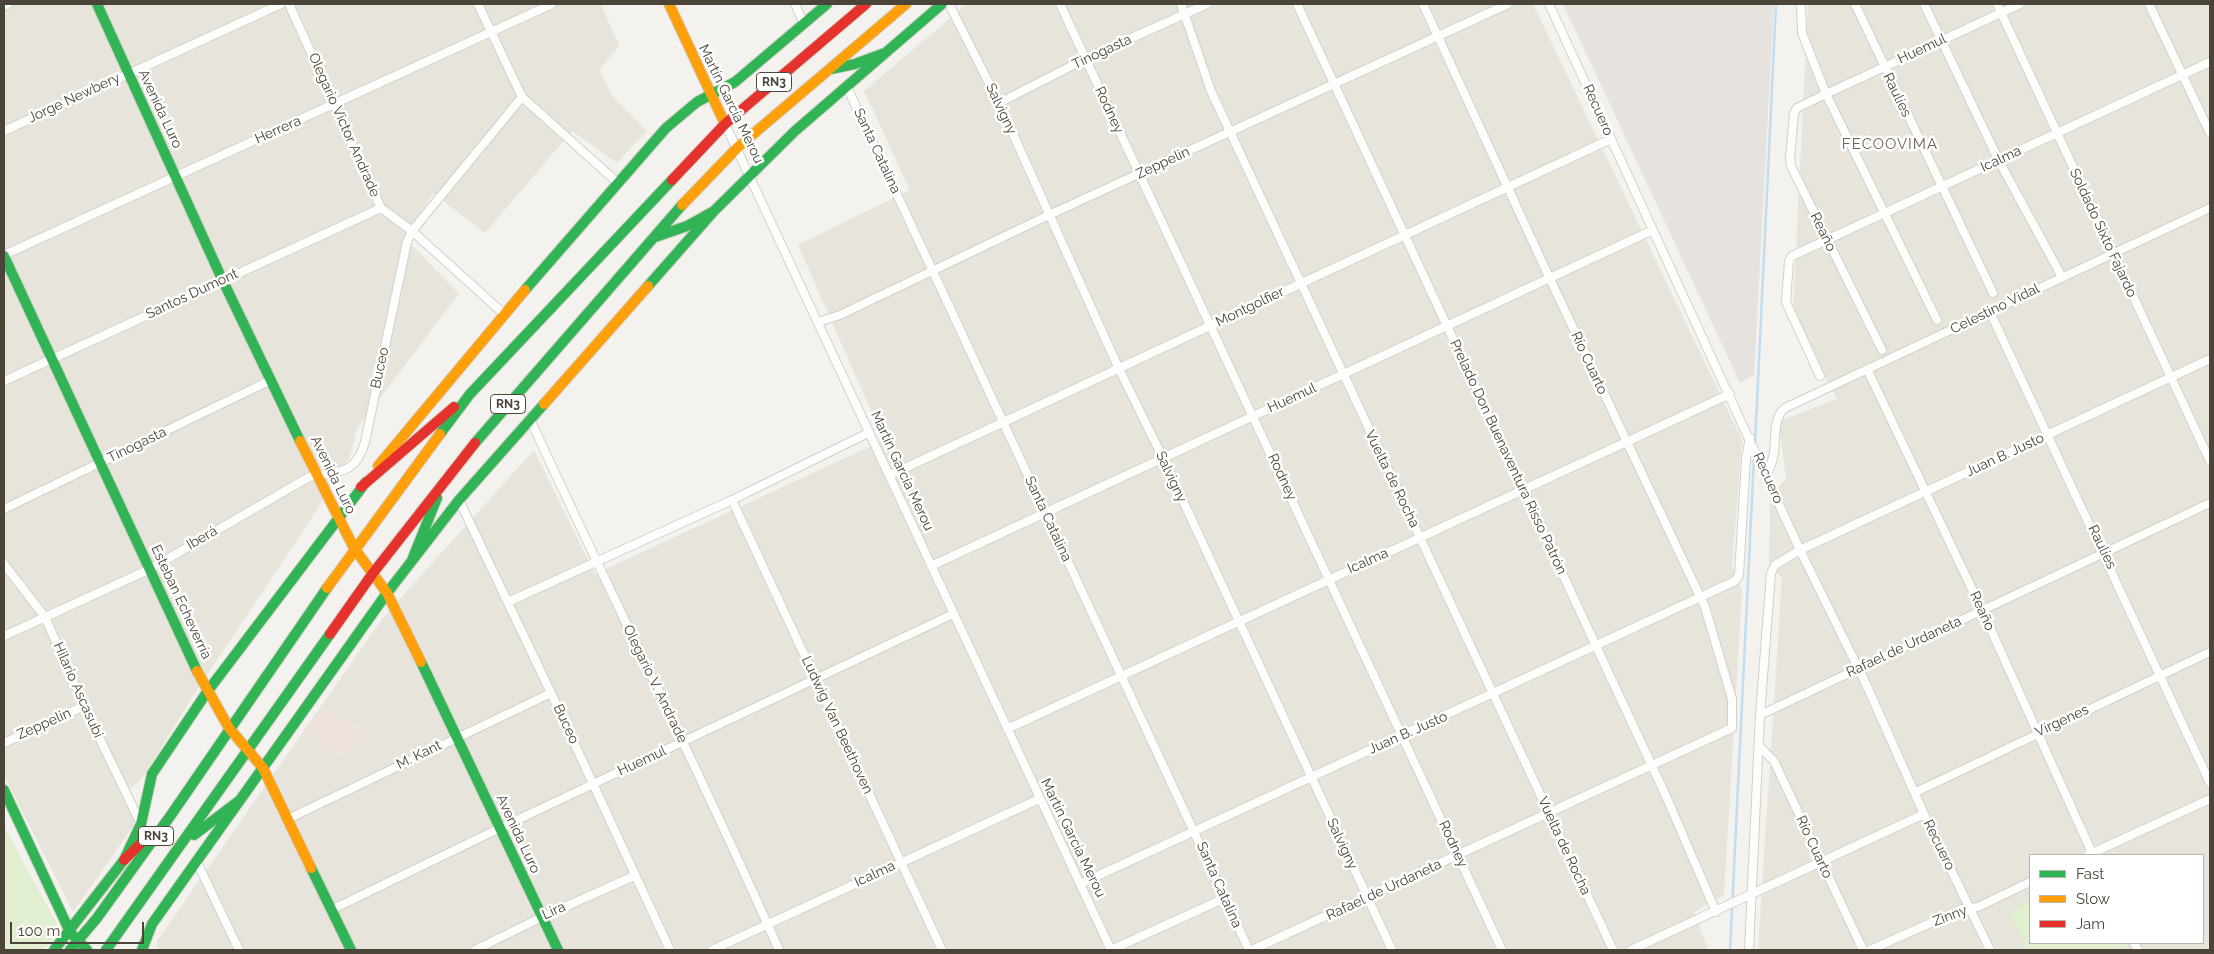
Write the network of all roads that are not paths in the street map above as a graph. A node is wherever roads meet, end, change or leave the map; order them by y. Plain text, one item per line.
1 (8, 4) edge
2 (97, 4) edge
3 (281, 4) edge
4 (289, 4) edge
5 (478, 4) edge
6 (552, 4) edge
7 (669, 4) edge
8 (794, 4) edge
9 (827, 4) edge
10 (866, 4) edge
11 (906, 4) edge
12 (942, 4) edge
13 (949, 4) edge
14 (1060, 4) edge
15 (1181, 4) edge
16 (1207, 4) edge
17 (1297, 4) edge
18 (1423, 4) edge
19 (1508, 4) edge
20 (1549, 4) edge
21 (1801, 4) edge
22 (1855, 4) edge
23 (1924, 4) edge
24 (1997, 4) edge
25 (2020, 4) edge
26 (2149, 4) edge
27 (4, 6) edge
28 (2001, 12) junction
29 (1186, 14) junction
30 (804, 22) junction
31 (491, 31) junction
32 (1438, 36) junction
33 (1941, 40) junction
34 (885, 53) junction
35 (1085, 59) junction
36 (2210, 62) edge
37 (1884, 67) junction
38 (830, 69) junction
39 (128, 72) junction
40 (2183, 75) junction
41 (1333, 85) junction
42 (847, 87) junction
43 (1826, 94) junction
44 (710, 95) junction
45 (522, 98) junction
46 (999, 102) junction
47 (336, 104) junction
48 (1797, 108) joint
49 (726, 124) junction
50 (4, 131) edge
51 (1230, 132) junction
52 (2210, 133) edge
53 (2056, 134) junction
54 (1611, 139) junction
55 (738, 147) junction
56 (2000, 161) junction
57 (750, 175) junction
58 (1139, 175) junction
59 (176, 176) junction
60 (617, 182) junction
61 (1941, 187) junction
62 (1508, 188) junction
63 (381, 208) junction
64 (2210, 208) edge
65 (714, 211) junction
66 (1885, 214) junction
67 (1049, 215) junction
68 (1653, 230) junction
69 (412, 231) junction
70 (1404, 237) junction
71 (650, 240) junction
72 (1827, 240) junction
73 (2113, 254) junction
74 (4, 255) edge
75 (932, 271) junction
76 (2062, 277) junction
77 (222, 279) junction
78 (1550, 279) junction
79 (1300, 283) junction
80 (1993, 294) dead end
81 (1990, 312) junction
82 (504, 314) junction
83 (1938, 320) dead end
84 (818, 322) junction
85 (1211, 326) junction
86 (1447, 326) junction
87 (1882, 350) dead end
88 (52, 359) junction
89 (2210, 359) edge
90 (1119, 369) junction
91 (1867, 369) junction
92 (1344, 375) junction
93 (1820, 376) dead end
94 (2171, 378) junction
95 (271, 380) junction
96 (4, 381) edge
97 (470, 394) junction
98 (1730, 394) junction
99 (1253, 416) junction
100 (530, 419) junction
101 (1002, 422) junction
102 (868, 433) junction
103 (2047, 435) junction
104 (1750, 438) junction
105 (1626, 442) junction
106 (1163, 458) junction
107 (2210, 461) edge
108 (101, 462) junction
109 (317, 475) junction
110 (890, 475) junction
111 (1767, 475) junction
112 (445, 480) junction
113 (361, 487) junction
114 (1524, 490) junction
115 (1927, 492) junction
116 (459, 500) junction
117 (732, 500) junction
118 (2210, 503) edge
119 (4, 509) edge
120 (1046, 514) junction
121 (337, 517) junction
122 (1420, 538) junction
123 (354, 548) junction
124 (1800, 550) junction
125 (2105, 553) junction
126 (412, 560) junction
127 (596, 562) junction
128 (4, 564) edge
129 (931, 566) junction
130 (150, 569) junction
131 (373, 574) junction
132 (1329, 579) junction
133 (387, 593) junction
134 (1700, 596) junction
135 (508, 602) junction
136 (1982, 610) junction
137 (953, 614) junction
138 (45, 617) junction
139 (1238, 621) junction
140 (4, 636) edge
141 (1595, 645) junction
142 (2210, 652) edge
143 (1858, 668) junction
144 (1122, 676) junction
145 (2161, 676) junction
146 (816, 680) junction
147 (207, 692) junction
148 (551, 693) junction
149 (1492, 694) junction
150 (84, 706) junction
151 (1760, 715) junction
152 (229, 728) junction
153 (1732, 728) joint
154 (1007, 729) junction
155 (2036, 734) junction
156 (1402, 735) junction
157 (458, 736) junction
158 (683, 742) junction
159 (4, 743) edge
160 (1760, 747) junction
161 (250, 750) junction
162 (1652, 765) junction
163 (263, 768) junction
164 (1311, 776) junction
165 (2210, 783) edge
166 (594, 784) junction
167 (4, 790) edge
168 (1916, 792) junction
169 (1038, 799) junction
170 (2210, 799) edge
171 (240, 800) junction
172 (1549, 814) junction
173 (1924, 814) junction
174 (171, 815) junction
175 (288, 819) junction
176 (141, 824) junction
177 (500, 828) junction
178 (1194, 829) junction
179 (184, 843) junction
180 (2091, 854) edge
181 (2093, 854) edge
182 (1458, 855) junction
183 (124, 860) junction
184 (197, 862) junction
185 (900, 862) junction
186 (1821, 862) junction
187 (634, 876) junction
188 (2029, 882) edge
189 (1080, 884) junction
190 (1752, 896) junction
191 (1225, 898) junction
192 (1367, 898) junction
193 (1969, 908) junction
194 (331, 910) junction
195 (1716, 912) junction
196 (542, 917) junction
197 (767, 924) junction
198 (70, 932) junction
199 (78, 941) junction
200 (54, 950) edge
201 (70, 950) edge
202 (87, 950) edge
203 (106, 950) edge
204 (142, 950) edge
205 (238, 950) edge
206 (351, 950) edge
207 (474, 950) edge
208 (558, 950) edge
209 (670, 950) edge
210 (712, 950) edge
211 (778, 950) edge
212 (942, 950) edge
213 (1111, 950) edge
214 (1251, 950) edge
215 (1392, 950) edge
216 (1502, 950) edge
217 (1613, 950) edge
218 (1631, 950) edge
219 (1749, 950) edge
220 (1863, 950) edge
221 (1870, 950) edge
222 (1990, 950) edge

1 - 27 street
2 - 39 main road, Avenida Luro
3 - 39 street, Jorge Newbery
4 - 47 street, Olegario Victor Andrade
5 - 31 street
6 - 31 street, Herrera
7 - 44 main road, Martín García Merou
8 - 30 street
9 - 30 main road
10 - 49 main road, RN3
11 - 38 main road, RN3
12 - 34 main road
13 - 46 street, Salvigny
14 - 35 street, Rodney
15 - 29 street, Vuelta de Rocha
16 - 29 street, Tinogasta
17 - 41 street, Prelado Don Buenaventura Risso Patrón
18 - 32 street, Río Cuarto
19 - 32 street, Zeppelin
20 - 54 street, Recuero
21 - 43 street
22 - 37 street, Raulíes
23 - 33 street
24 - 28 street, Soldado Sixto Fajardo
25 - 28 street, Huemul
26 - 40 street
28 - 33 street, Huemul
28 - 53 street, Soldado Sixto Fajardo
29 - 35 street, Tinogasta
29 - 51 street, Vuelta de Rocha
30 - 44 main road
31 - 45 street
31 - 47 street, Herrera
32 - 41 street, Zeppelin
32 - 62 street, Río Cuarto
33 - 37 street, Huemul
33 - 56 street
34 - 38 main road
34 - 42 main road
35 - 46 street, Tinogasta
35 - 58 street, Rodney
36 - 40 street, Icalma
37 - 43 street, Huemul
37 - 61 street, Raulíes
38 - 55 main road, RN3
39 - 50 street, Jorge Newbery
39 - 59 main road, Avenida Luro
40 - 52 street
40 - 53 street, Icalma
41 - 51 street, Zeppelin
41 - 70 street, Prelado Don Buenaventura Risso Patrón
42 - 57 main road
42 - 75 street, Santa Catalina
43 - 48 street, Huemul
43 - 66 street
44 - 49 main road, Martín García Merou
44 - 60 main road
45 - 60 street
45 - 69 street
46 - 67 street, Salvigny
47 - 59 street, Herrera
47 - 63 street, Olegario Victor Andrade
48 - 72 street, Reaño
49 - 55 street, Martín García Merou
49 - 97 main road, RN3
51 - 58 street, Zeppelin
51 - 79 street, Vuelta de Rocha
53 - 56 street, Icalma
53 - 73 street, Soldado Sixto Fajardo
54 - 62 street, Montgolfier
54 - 68 street, Recuero
55 - 57 street, Martín García Merou
55 - 71 main road, RN3
56 - 61 street, Icalma
56 - 76 street
57 - 65 main road
57 - 84 street, Martín García Merou
58 - 67 street, Zeppelin
58 - 85 street, Rodney
59 - 74 street, Herrera
59 - 77 main road, Avenida Luro
60 - 82 main road
61 - 66 street, Icalma
61 - 80 street, Raulíes
62 - 70 street, Montgolfier
62 - 78 street, Río Cuarto
63 - 69 street, Olegario Victor Andrade
63 - 77 street, Santos Dumont
64 - 73 street, Celestino Vidal
65 - 71 main road
65 - 100 main road
66 - 72 street, Icalma
66 - 83 street
67 - 75 street, Zeppelin
67 - 90 street, Salvigny
68 - 78 street, Huemul
68 - 98 street, Recuero
69 - 82 street, Olegario Victor Andrade
69 - 109 street, Buceo
70 - 79 street, Montgolfier
70 - 86 street, Prelado Don Buenaventura Risso Patrón
71 - 112 main road, RN3
72 - 87 street, Reaño
72 - 93 street, Icalma
73 - 76 street, Celestino Vidal
73 - 94 street, Soldado Sixto Fajardo
74 - 88 main road, Esteban Echeverría
75 - 84 street, Zeppelin
75 - 101 street, Santa Catalina
76 - 81 street, Celestino Vidal
77 - 88 street, Santos Dumont
77 - 95 main road, Avenida Luro
78 - 86 street, Huemul
78 - 105 street, Río Cuarto
79 - 85 street, Montgolfier
79 - 92 street, Vuelta de Rocha
81 - 91 street, Celestino Vidal
81 - 103 street, Raulíes
82 - 113 main road
84 - 102 street, Martín García Merou
85 - 90 street, Montgolfier
85 - 99 street, Rodney
86 - 92 street, Huemul
86 - 114 street, Prelado Don Buenaventura Risso Patrón
88 - 96 street, Santos Dumont
88 - 108 main road, Esteban Echeverría
89 - 94 street, Juan B. Justo
90 - 101 street, Montgolfier
90 - 106 street, Salvigny
91 - 111 street, Celestino Vidal
91 - 115 street, Reaño
92 - 99 street, Huemul
92 - 122 street, Vuelta de Rocha
94 - 103 street, Juan B. Justo
94 - 107 street, Soldado Sixto Fajardo
95 - 108 street, Tinogasta
95 - 109 main road, Avenida Luro
97 - 113 main road
97 - 123 main road, RN3
98 - 104 street, Recuero
98 - 105 street, Icalma
99 - 106 street, Huemul
99 - 132 street, Rodney
100 - 116 main road
100 - 127 street, Olegario V. Andrade
101 - 110 street, Montgolfier
101 - 120 street, Santa Catalina
102 - 110 street, Martín García Merou
102 - 117 street
103 - 115 street, Juan B. Justo
103 - 125 street, Raulíes
104 - 111 street, Recuero
104 - 134 street, Juan B. Justo
105 - 114 street, Icalma
105 - 134 street, Río Cuarto
106 - 120 street, Huemul
106 - 139 street, Salvigny
108 - 119 street, Tinogasta
108 - 130 main road, Esteban Echeverría
109 - 121 main road, Avenida Luro
109 - 130 street, Iberá
110 - 129 street, Martín García Merou
111 - 124 street, Recuero
112 - 126 main road
112 - 131 main road, RN3
113 - 121 main road
114 - 122 street, Icalma
114 - 141 street, Prelado Don Buenaventura Risso Patrón
115 - 124 street, Juan B. Justo
115 - 136 street, Reaño
116 - 126 main road
116 - 135 street, Buceo
117 - 127 street
117 - 146 street, Ludwig Van Beethoven
118 - 125 street, Rafael de Urdaneta
120 - 129 street, Huemul
120 - 144 street, Santa Catalina
121 - 123 main road, Avenida Luro
121 - 147 main road
122 - 132 street, Icalma
122 - 149 street, Vuelta de Rocha
123 - 131 main road, Avenida Luro
123 - 152 main road, RN3
124 - 143 street, Recuero
124 - 151 street, Juan B. Justo
125 - 136 street, Rafael de Urdaneta
125 - 145 street, Raulíes
126 - 133 main road
127 - 135 street
127 - 158 street, Olegario V. Andrade
128 - 138 street, Hilario Ascasubi
129 - 137 street, Martín García Merou
130 - 138 street, Iberá
130 - 147 main road, Esteban Echeverría
131 - 133 main road, Avenida Luro
131 - 161 main road, RN3
132 - 139 street, Icalma
132 - 156 street, Rodney
133 - 157 main road, Avenida Luro
133 - 163 main road
134 - 141 street, Juan B. Justo
134 - 153 street, Río Cuarto
135 - 148 street, Buceo
136 - 143 street, Rafael de Urdaneta
136 - 155 street, Reaño
137 - 146 street, Huemul
137 - 154 street, Martín García Merou
138 - 140 street, Iberá
138 - 150 street, Hilario Ascasubi
139 - 144 street, Icalma
139 - 164 street, Salvigny
141 - 149 street, Juan B. Justo
141 - 162 street, Prelado Don Buenaventura Risso Patrón
142 - 145 street, Vírgenes
143 - 151 street, Rafael de Urdaneta
143 - 168 street, Recuero
144 - 154 street, Icalma
144 - 178 street, Santa Catalina
145 - 155 street, Vírgenes
145 - 165 street, Raulíes
146 - 158 street, Huemul
146 - 185 street, Ludwig Van Beethoven
147 - 152 main road, Esteban Echeverría
147 - 176 main road
148 - 157 street, M. Kant
148 - 166 street, Buceo
149 - 156 street, Juan B. Justo
149 - 172 street, Vuelta de Rocha
150 - 159 street, Zeppelin
150 - 176 street, Hilario Ascasubi
151 - 160 street, Juan B. Justo
152 - 161 main road, Esteban Echeverría
152 - 174 main road, RN3
153 - 162 street, Rafael de Urdaneta
154 - 169 street, Martín García Merou
155 - 168 street, Vírgenes
155 - 180 street, Reaño
156 - 164 street, Juan B. Justo
156 - 182 street, Rodney
157 - 175 street, M. Kant
157 - 177 main road, Avenida Luro
158 - 166 street, Huemul
158 - 197 street, Olegario V. Andrade
160 - 186 street, Río Cuarto
160 - 190 street, Juan B. Justo
161 - 163 main road, Esteban Echeverría
161 - 179 main road, RN3
162 - 172 street, Rafael de Urdaneta
162 - 195 street, Prelado Don Buenaventura Risso Patrón
163 - 171 main road
163 - 175 main road, Esteban Echeverría
164 - 178 street, Juan B. Justo
164 - 192 street, Salvigny
166 - 177 street, Huemul
166 - 187 street, Buceo
167 - 198 main road
168 - 173 street, Recuero
169 - 185 street, Icalma
169 - 189 street, Martín García Merou
170 - 181 street
171 - 179 main road
171 - 184 main road
172 - 182 street, Rafael de Urdaneta
172 - 217 street, Vuelta de Rocha
173 - 186 street
173 - 193 street, Recuero
174 - 183 main road
174 - 199 main road, RN3
175 - 194 main road, Esteban Echeverría
176 - 183 main road
177 - 194 street, Huemul
177 - 196 main road, Avenida Luro
178 - 189 street, Juan B. Justo
178 - 191 street, Santa Catalina
179 - 203 main road, RN3
182 - 192 street, Rafael de Urdaneta
182 - 216 street, Rodney
183 - 198 main road
184 - 204 main road
184 - 205 street
185 - 197 street, Icalma
185 - 212 street, Ludwig Van Beethoven
186 - 190 street
186 - 220 street, Río Cuarto
187 - 196 street, Lira
187 - 209 street, Buceo
188 - 193 street, Zinny
189 - 213 street, Martín García Merou
190 - 195 street
190 - 219 street, Juan B. Justo
191 - 213 street
191 - 214 street, Santa Catalina
192 - 214 street, Rafael de Urdaneta
192 - 215 street, Salvigny
193 - 221 street, Zinny
193 - 222 street, Recuero
194 - 206 main road, Esteban Echeverría
195 - 218 street
196 - 207 street, Lira
196 - 208 main road, Avenida Luro
197 - 210 street, Icalma
197 - 211 street, Olegario V. Andrade
198 - 199 main road
198 - 200 main road
199 - 201 main road, RN3
199 - 202 main road

